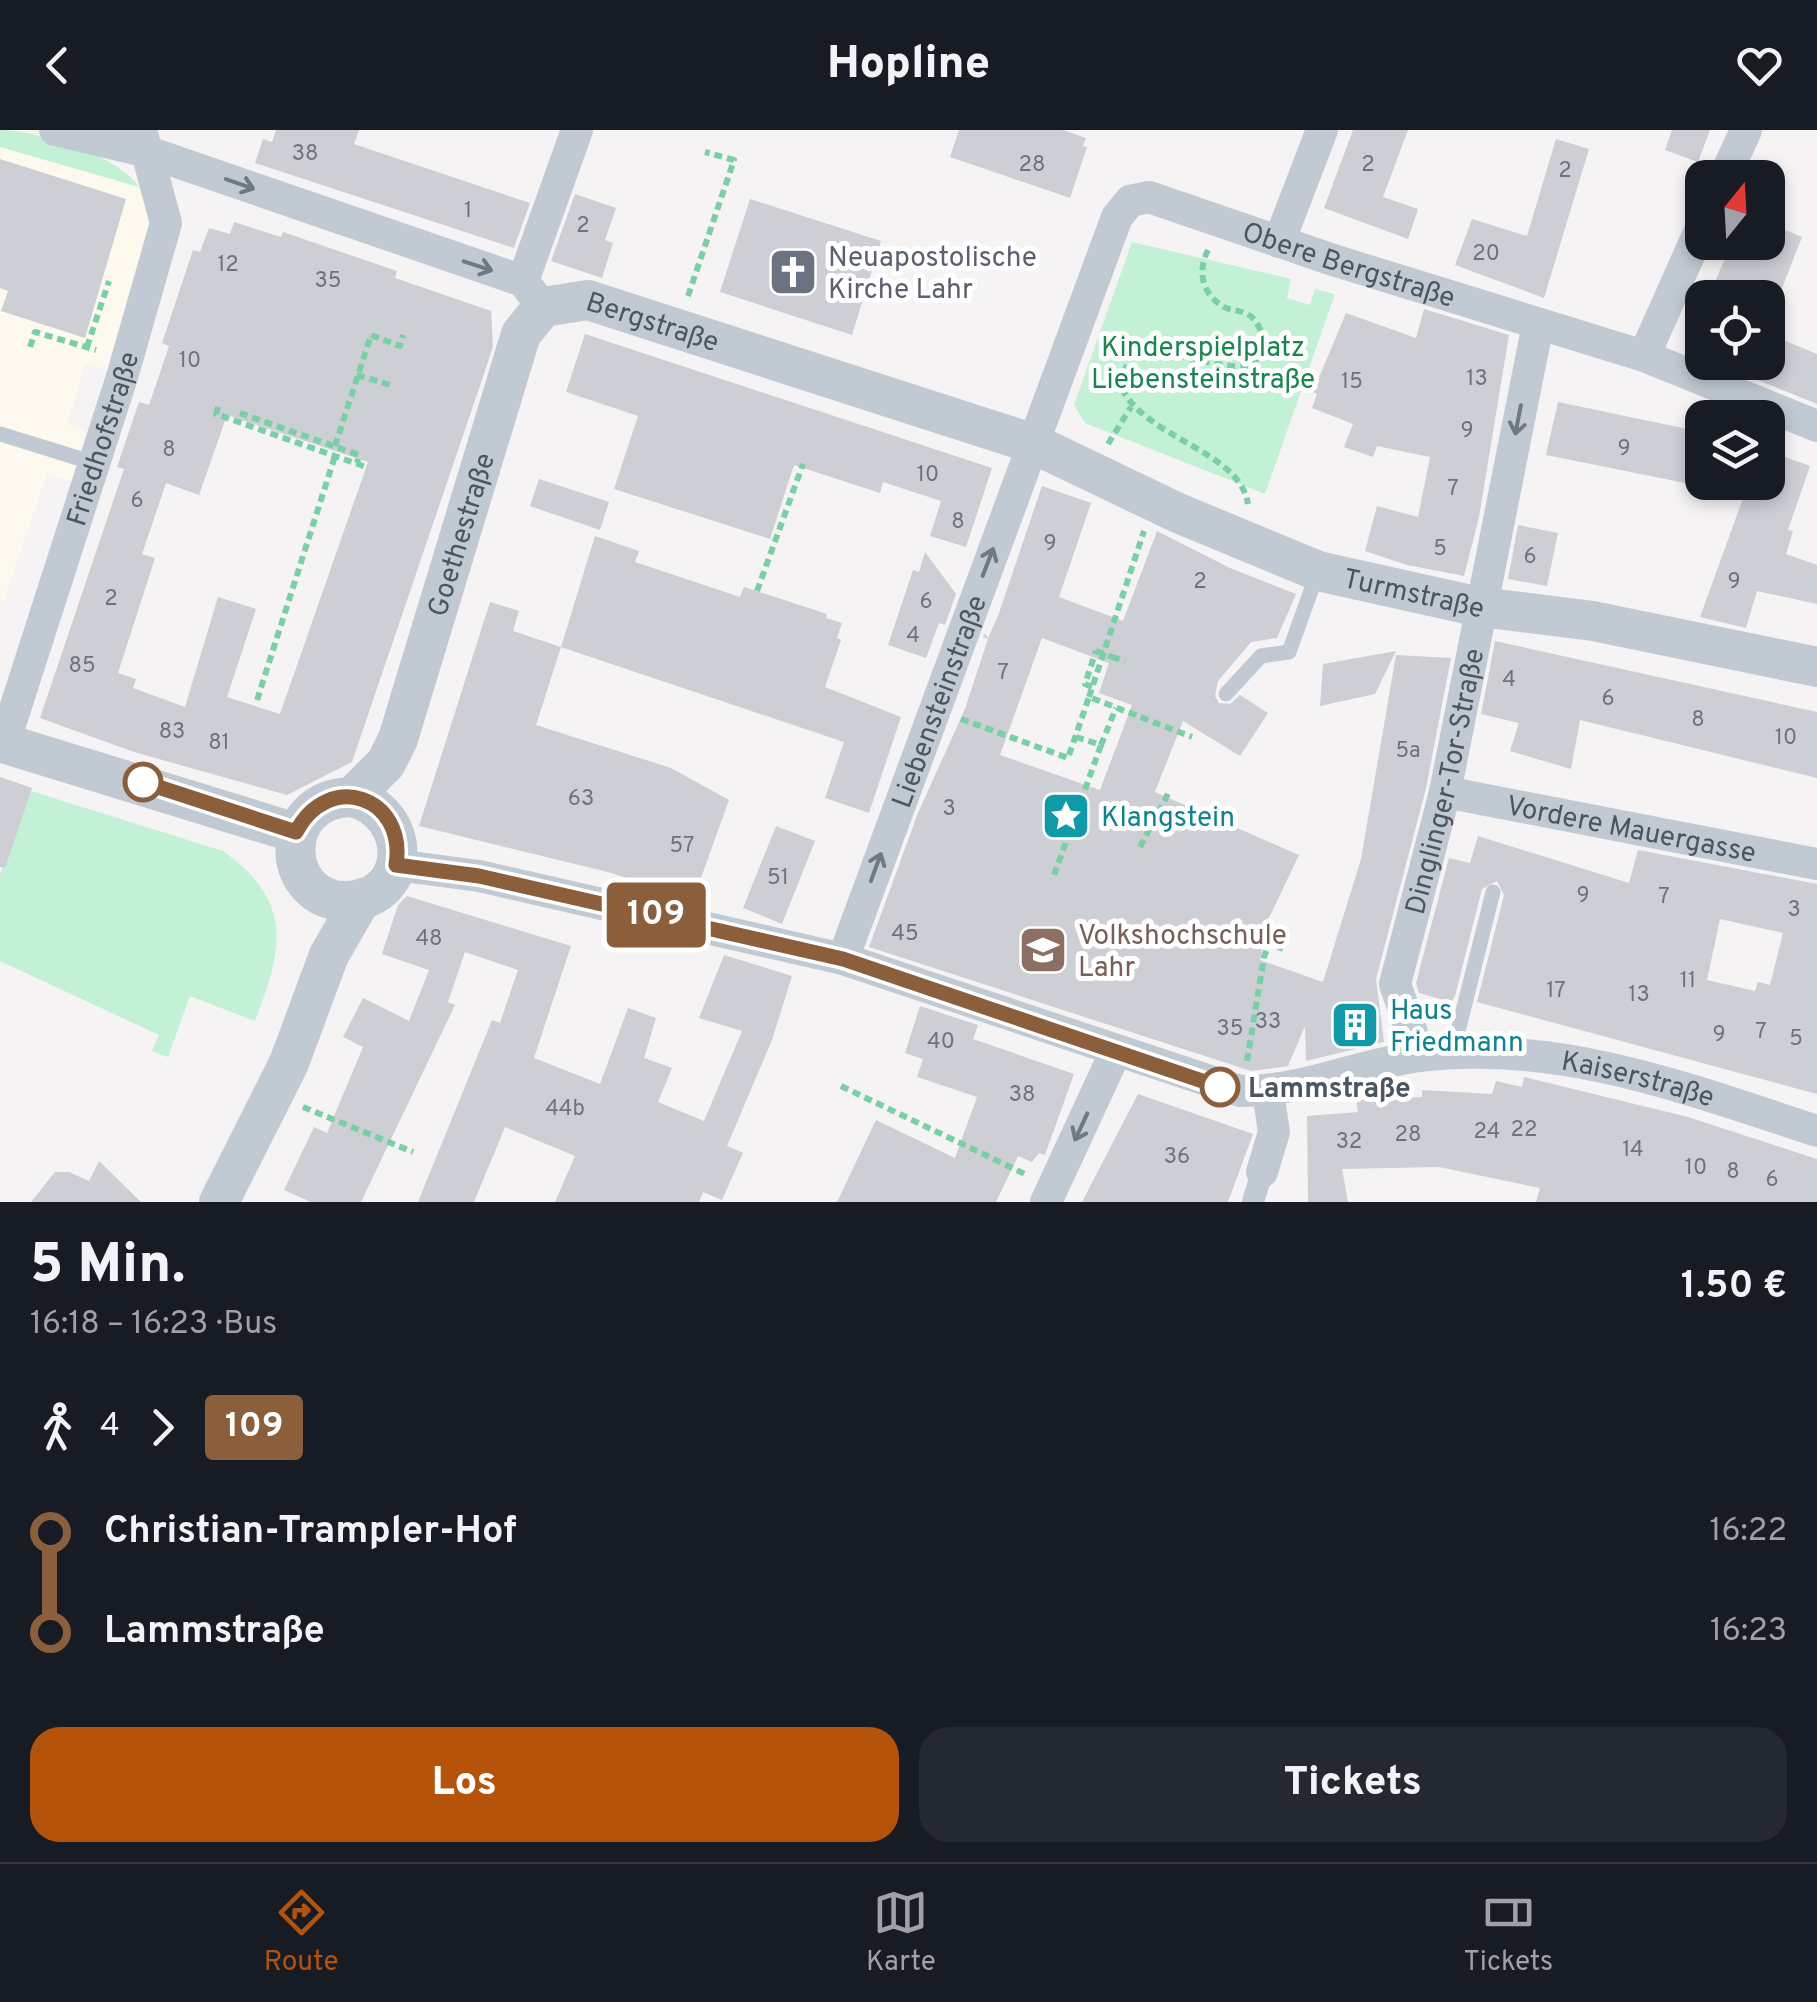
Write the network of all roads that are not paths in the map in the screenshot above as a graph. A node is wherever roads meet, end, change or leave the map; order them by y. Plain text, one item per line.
1 (55, 130) edge
2 (577, 130) edge
3 (1322, 130) edge
4 (1746, 130) edge
5 (144, 141) edge
6 (1732, 160) edge
7 (1279, 242) junction
8 (1687, 260) edge
9 (533, 294) junction
10 (1538, 324) junction
11 (1644, 356) junction
12 (1817, 426) edge
13 (0, 434) edge
14 (1034, 444) junction
15 (94, 463) junction
16 (1318, 570) junction
17 (1480, 606) junction
18 (1817, 667) edge
19 (1226, 694) dead end
20 (2, 742) edge
21 (1444, 792) junction
22 (367, 805) junction
23 (296, 832) junction
24 (1817, 864) edge
25 (396, 865) junction
26 (1493, 892) dead end
27 (320, 894) junction
28 (362, 898) junction
29 (328, 955) junction
30 (843, 959) junction
31 (1116, 1051) junction
32 (1436, 1056) junction
33 (1254, 1091) junction
34 (1817, 1131) edge
35 (1258, 1187) edge
36 (1050, 1194) edge
37 (220, 1202) edge

1 - 5 street, Bergstraße
2 - 9 street
3 - 7 street
4 - 6 street
5 -> 9 street, Bergstraße
5 - 15 street, Friedhofstraße
7 - 10 street, Obere Bergstraße
7 - 14 street, Obere Bergstraße
8 - 11 street
9 - 14 street, Bergstraße
9 - 22 street, Goethestraße
10 - 11 street, Obere Bergstraße
10 -> 17 street, Dinglinger-Tor-Straße
11 - 12 street, Obere Bergstraße
13 - 15 lane
14 - 16 street, Turmstraße
30 -> 14 street, Liebensteinstraße
15 - 20 street, Friedhofstraße
16 - 17 street, Turmstraße
16 - 19 lane
17 - 18 street, Turmstraße
17 - 21 street, Dinglinger-Tor-Straße
20 - 23 street
21 - 24 street, Vordere Mauergasse
21 - 32 street, Dinglinger-Tor-Straße
22 - 23 street
22 - 25 street, Goethestraße
23 - 27 street
25 - 28 street
25 - 30 street
26 - 32 lane
27 - 28 street
27 - 29 street
28 - 29 street
29 - 37 street
30 - 31 street
31 - 33 street
31 -> 36 street
32 - 33 street, Kaiserstraße
32 - 34 street, Kaiserstraße
33 - 35 street

